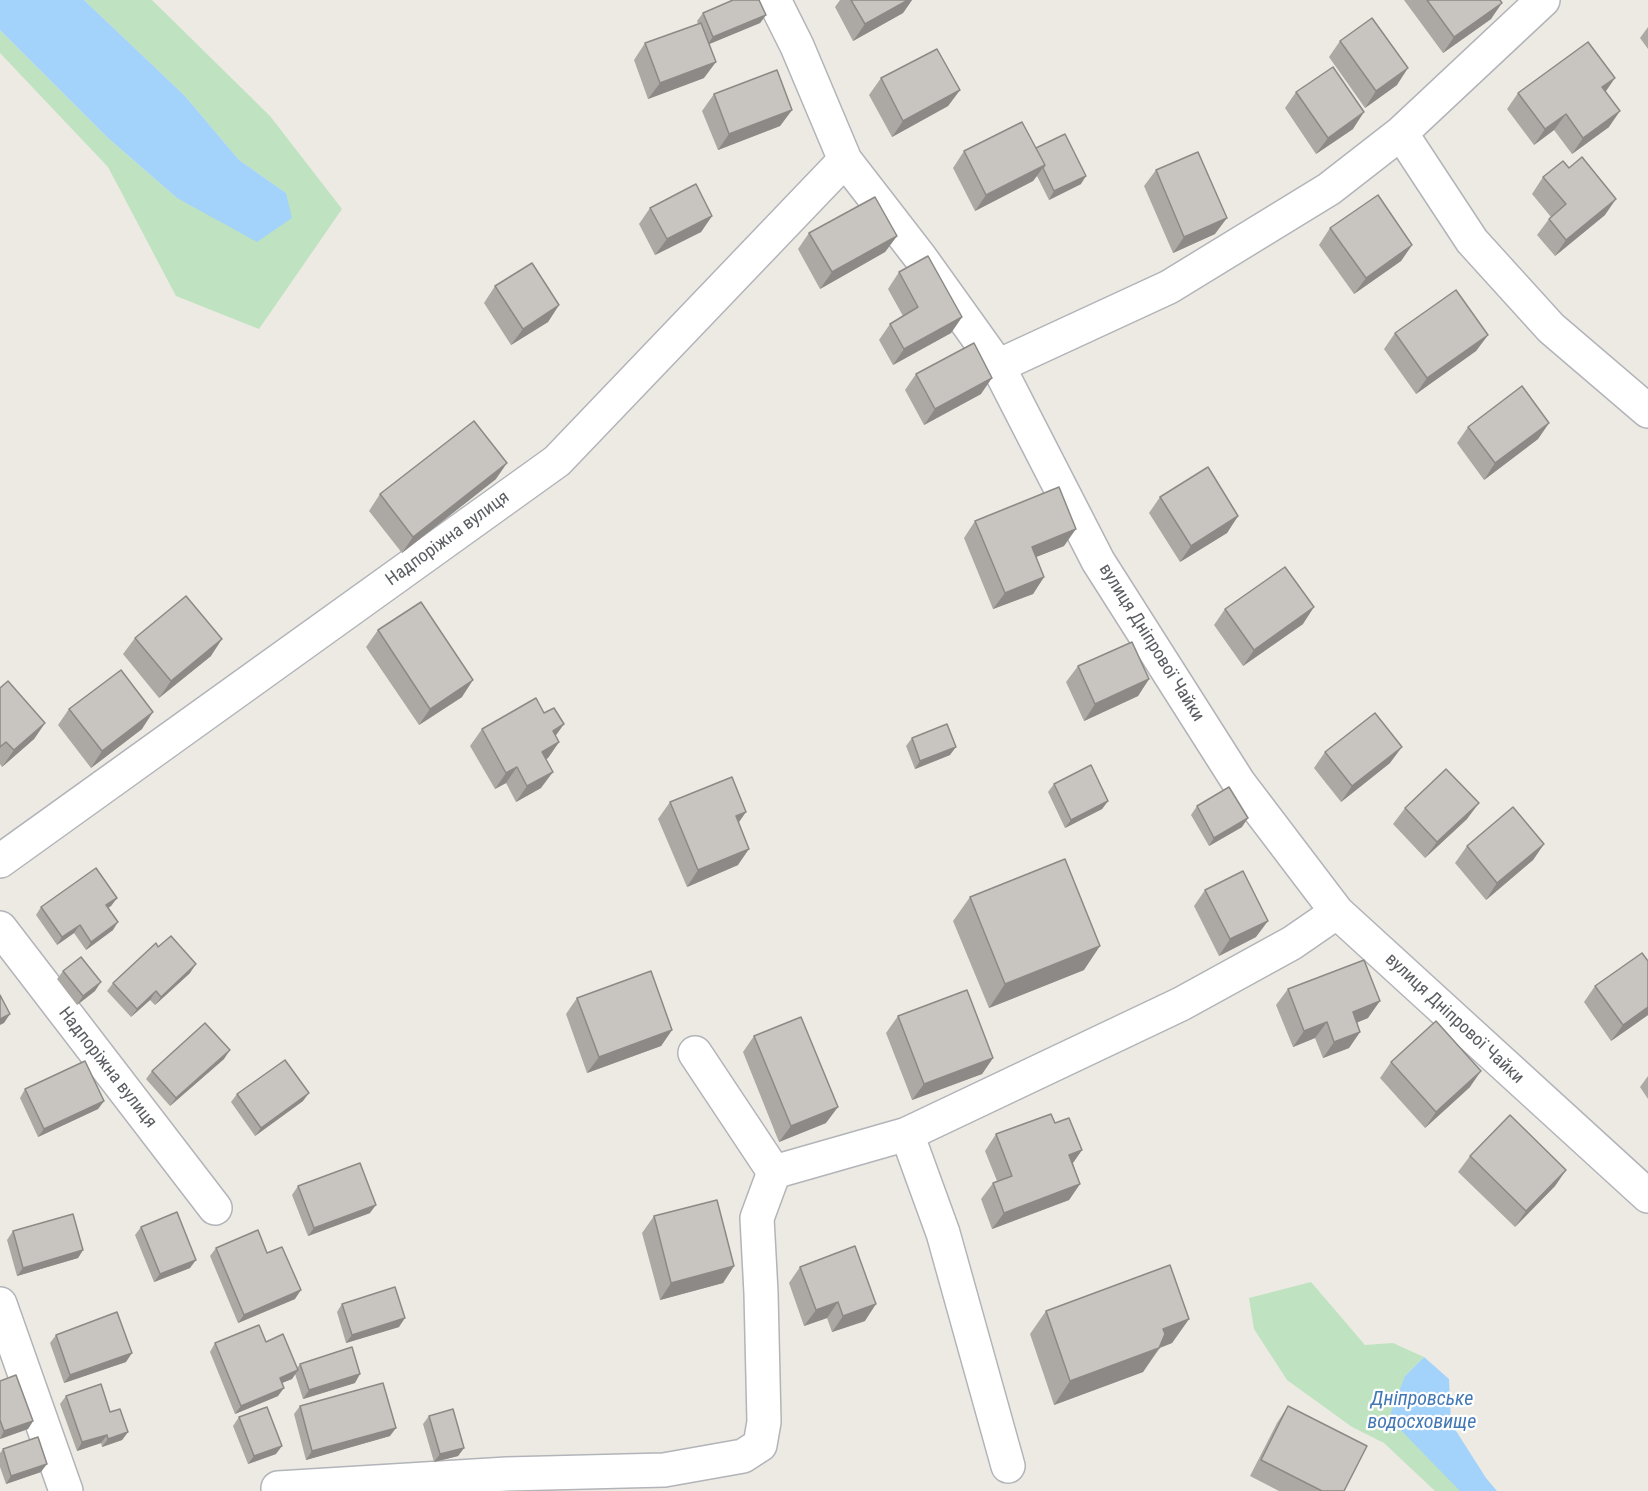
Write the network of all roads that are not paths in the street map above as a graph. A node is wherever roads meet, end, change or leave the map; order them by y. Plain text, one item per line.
1 (774, 0) edge
2 (1543, 0) edge
3 (1401, 133) junction
4 (845, 160) junction
5 (998, 366) junction
6 (1648, 411) edge
7 (0, 861) edge
8 (1337, 912) junction
9 (0, 928) edge
10 (694, 1053) dead end
11 (907, 1134) junction
12 (774, 1172) junction
13 (1648, 1196) edge
14 (215, 1208) dead end
15 (0, 1304) edge
16 (1008, 1466) dead end
17 (278, 1488) dead end
18 (66, 1491) edge

1 - 4 street, вулиця Дніпрової Чайки
2 - 3 street
3 - 5 street
3 - 6 street
4 - 5 street, вулиця Дніпрової Чайки
4 - 7 street, Надпоріжна вулиця
5 - 8 street, вулиця Дніпрової Чайки
8 - 11 street
8 - 13 street, вулиця Дніпрової Чайки
9 - 14 street, Надпоріжна вулиця
10 - 12 street
11 - 12 street
11 - 16 street
12 - 17 street
15 - 18 street

